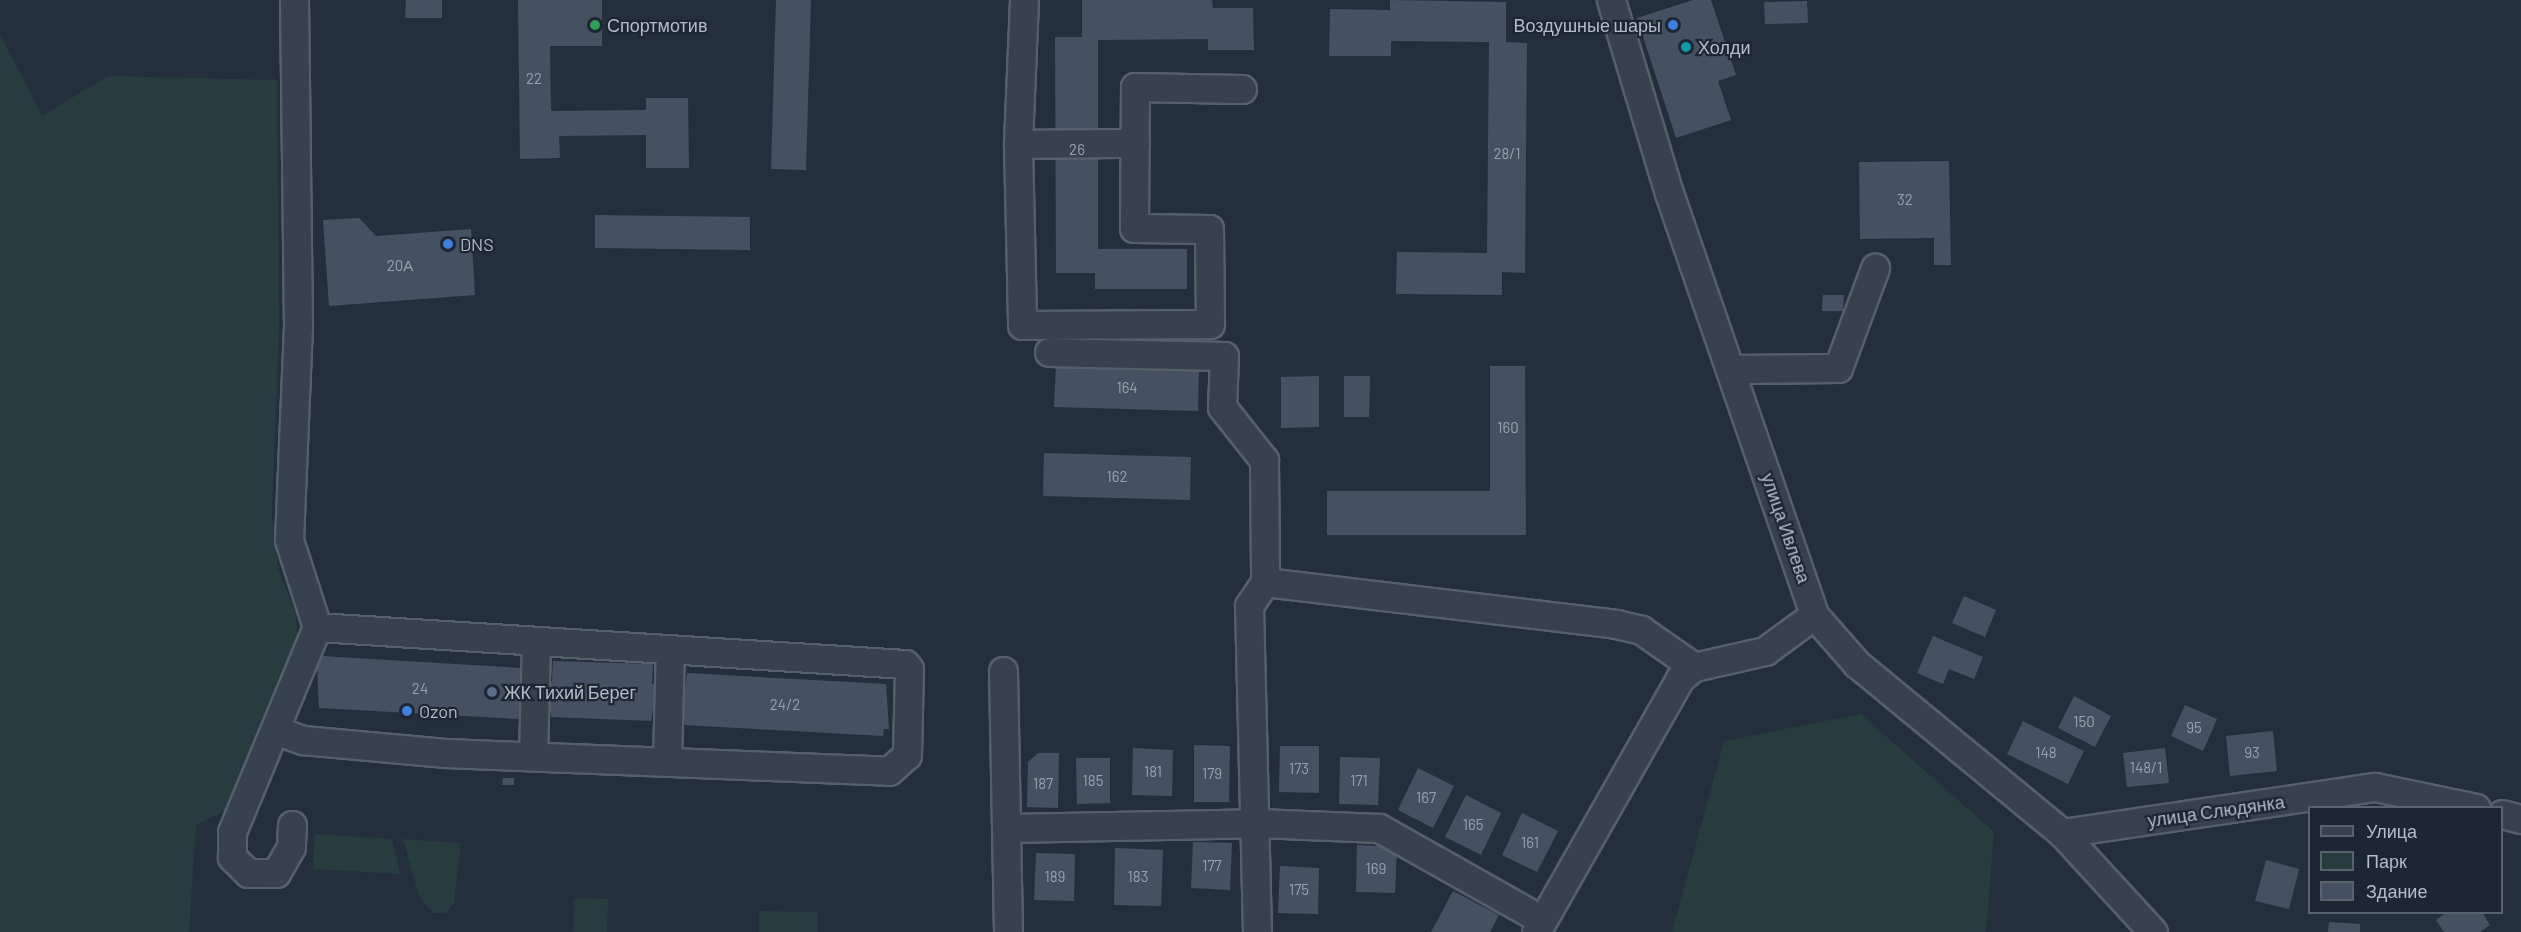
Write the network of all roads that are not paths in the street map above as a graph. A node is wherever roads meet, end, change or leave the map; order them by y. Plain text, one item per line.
1 (294, 0) edge
2 (1024, 0) edge
3 (1611, 0) edge
4 (1242, 89) dead end
5 (1135, 143) junction
6 (1018, 144) junction
7 (1875, 268) dead end
8 (1049, 352) dead end
9 (1731, 369) junction
10 (1265, 582) junction
11 (1814, 615) junction
12 (317, 627) junction
13 (536, 641) junction
14 (670, 649) junction
15 (1694, 667) junction
16 (1003, 671) dead end
17 (274, 730) junction
18 (533, 756) junction
19 (667, 760) junction
20 (2471, 806) edge
21 (2503, 814) edge
22 (2521, 819) edge
23 (1258, 823) junction
24 (292, 825) dead end
25 (1007, 828) junction
26 (2062, 833) junction
27 (1539, 926) edge
28 (1008, 932) edge
29 (1257, 932) edge
30 (2153, 932) edge

1 - 12 street
2 - 6 street
3 - 9 street, улица Ивлева
4 - 5 street
5 - 6 street
5 - 6 street
7 - 9 street
8 - 10 street
9 - 11 street, улица Ивлева
10 - 15 street
10 - 23 street
11 - 15 street
11 - 26 street, улица Ивлева
12 - 13 street
12 - 17 street
13 - 14 street
13 - 18 street
14 - 19 street
14 - 19 street
15 - 27 street
16 - 25 street
17 - 18 street
17 - 24 street
18 - 19 street
20 - 26 street, улица Слюдянка
21 - 22 street
23 - 25 street
23 - 27 street
23 - 29 street
25 - 28 street
26 - 30 street, улица Ивлева

